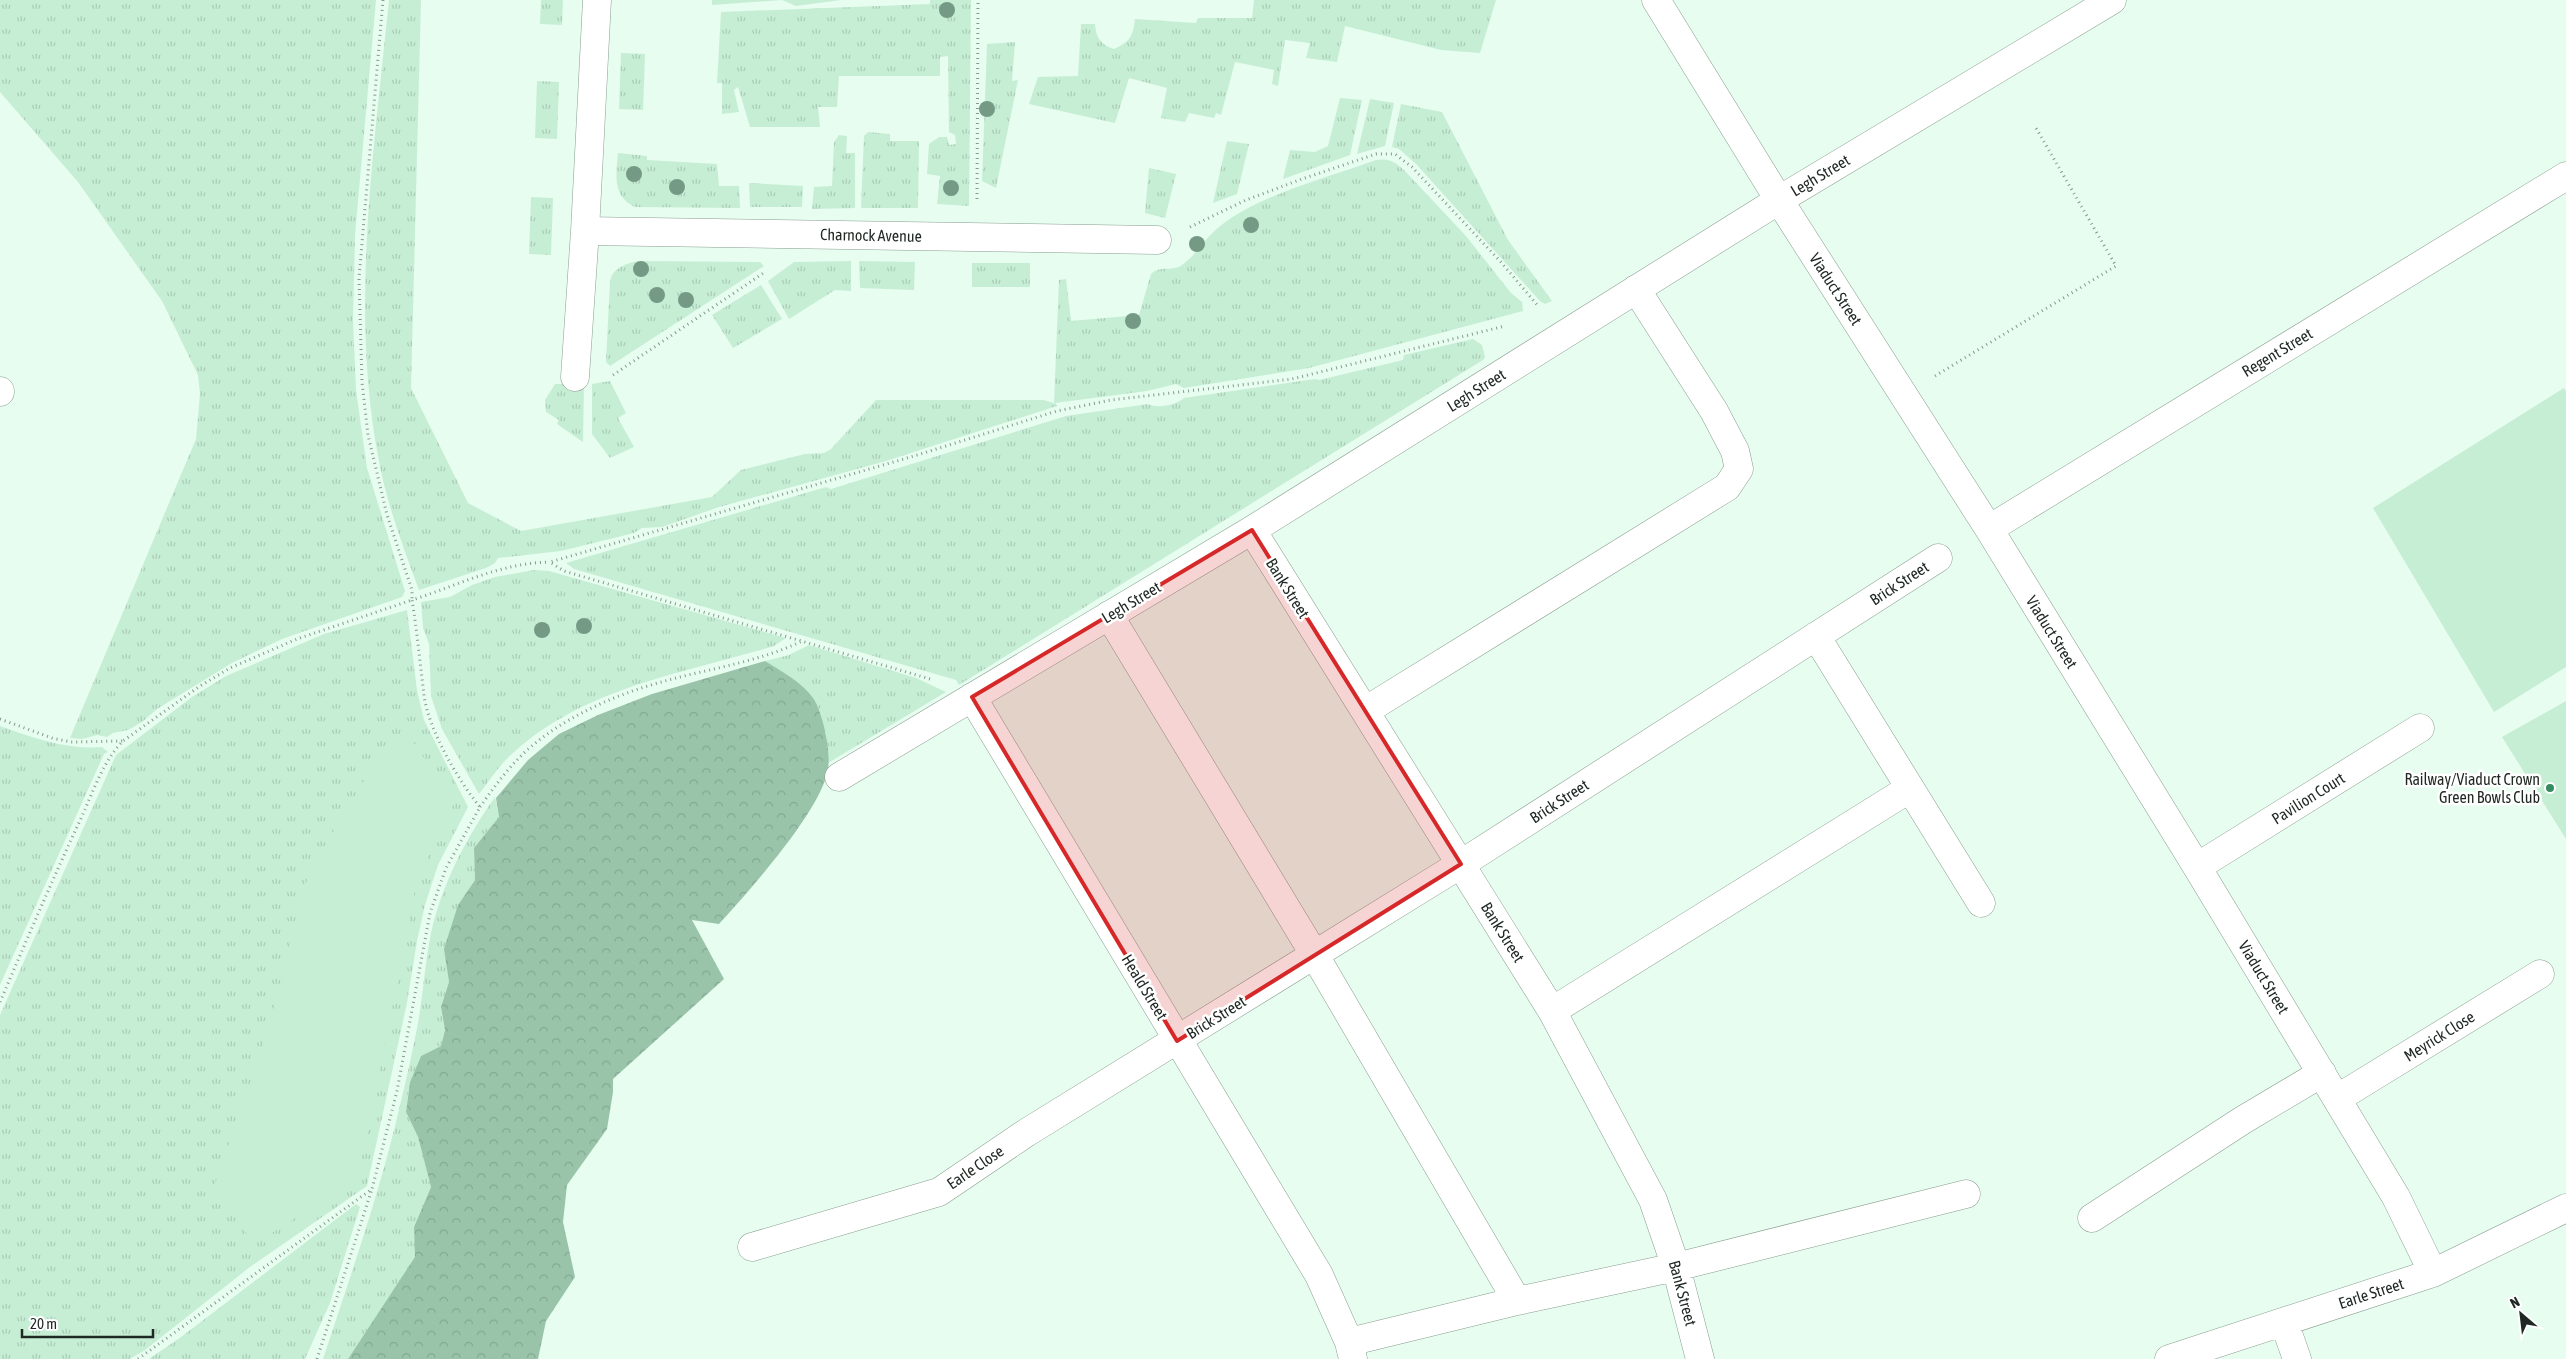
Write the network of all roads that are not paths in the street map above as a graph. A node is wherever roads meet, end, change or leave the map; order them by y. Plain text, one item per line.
1 (597, 0) edge
2 (1656, 0) edge
3 (2112, 0) edge
4 (2566, 176) edge
5 (1779, 200) junction
6 (585, 231) junction
7 (1157, 240) road end
8 (1636, 289) junction
9 (575, 376) dead end
10 (1988, 529) junction
11 (1252, 530) junction
12 (1938, 558) dead end
13 (1109, 615) junction
14 (1816, 636) junction
15 (972, 697) junction
16 (1365, 711) junction
17 (2420, 728) dead end
18 (840, 777) dead end
19 (1908, 789) junction
20 (1461, 864) junction
21 (2197, 867) junction
22 (1981, 903) dead end
23 (1314, 954) junction
24 (2540, 974) dead end
25 (1552, 1011) junction
26 (1178, 1041) junction
27 (2322, 1073) junction
28 (2338, 1098) junction
29 (1966, 1194) dead end
30 (2566, 1208) edge
31 (2092, 1218) dead end
32 (752, 1248) dead end
33 (1676, 1266) junction
34 (2432, 1272) junction
35 (1517, 1301) junction
36 (2284, 1322) junction
37 (1351, 1351) edge
38 (1700, 1359) edge
39 (2169, 1359) edge
40 (2297, 1359) edge

1 - 6 street
2 - 5 street, Viaduct Street
3 - 5 street, Legh Street
4 - 10 street, Regent Street
5 - 8 street, Legh Street
5 - 10 street, Viaduct Street
6 - 7 street, Charnock Avenue
6 - 9 street
8 - 11 street, Legh Street
8 - 16 street
10 - 21 street, Viaduct Street
11 - 13 street, Legh Street
11 - 16 street, Bank Street
12 - 14 street, Brick Street
13 - 15 street, Legh Street
13 - 23 street
14 - 19 street
14 - 20 street, Brick Street
15 - 18 street, Legh Street
15 - 26 street, Heald Street
16 - 20 street, Bank Street
17 - 21 street, Pavilion Court
19 - 22 street
19 - 25 street
20 - 23 street, Brick Street
20 - 25 street, Bank Street
21 - 27 street, Viaduct Street
23 - 26 street, Brick Street
23 - 35 street
24 - 28 street, Meyrick Close
25 - 33 street, Bank Street
26 - 32 street, Earle Close
26 - 37 street, Heald Street
27 - 28 street, Viaduct Street
27 - 31 street
28 - 34 street, Viaduct Street
29 - 33 street
30 - 34 street, Earle Street
33 - 35 street
33 - 38 street, Bank Street
34 - 36 street, Earle Street
35 - 37 street
36 - 39 street, Earle Street
36 - 40 street

